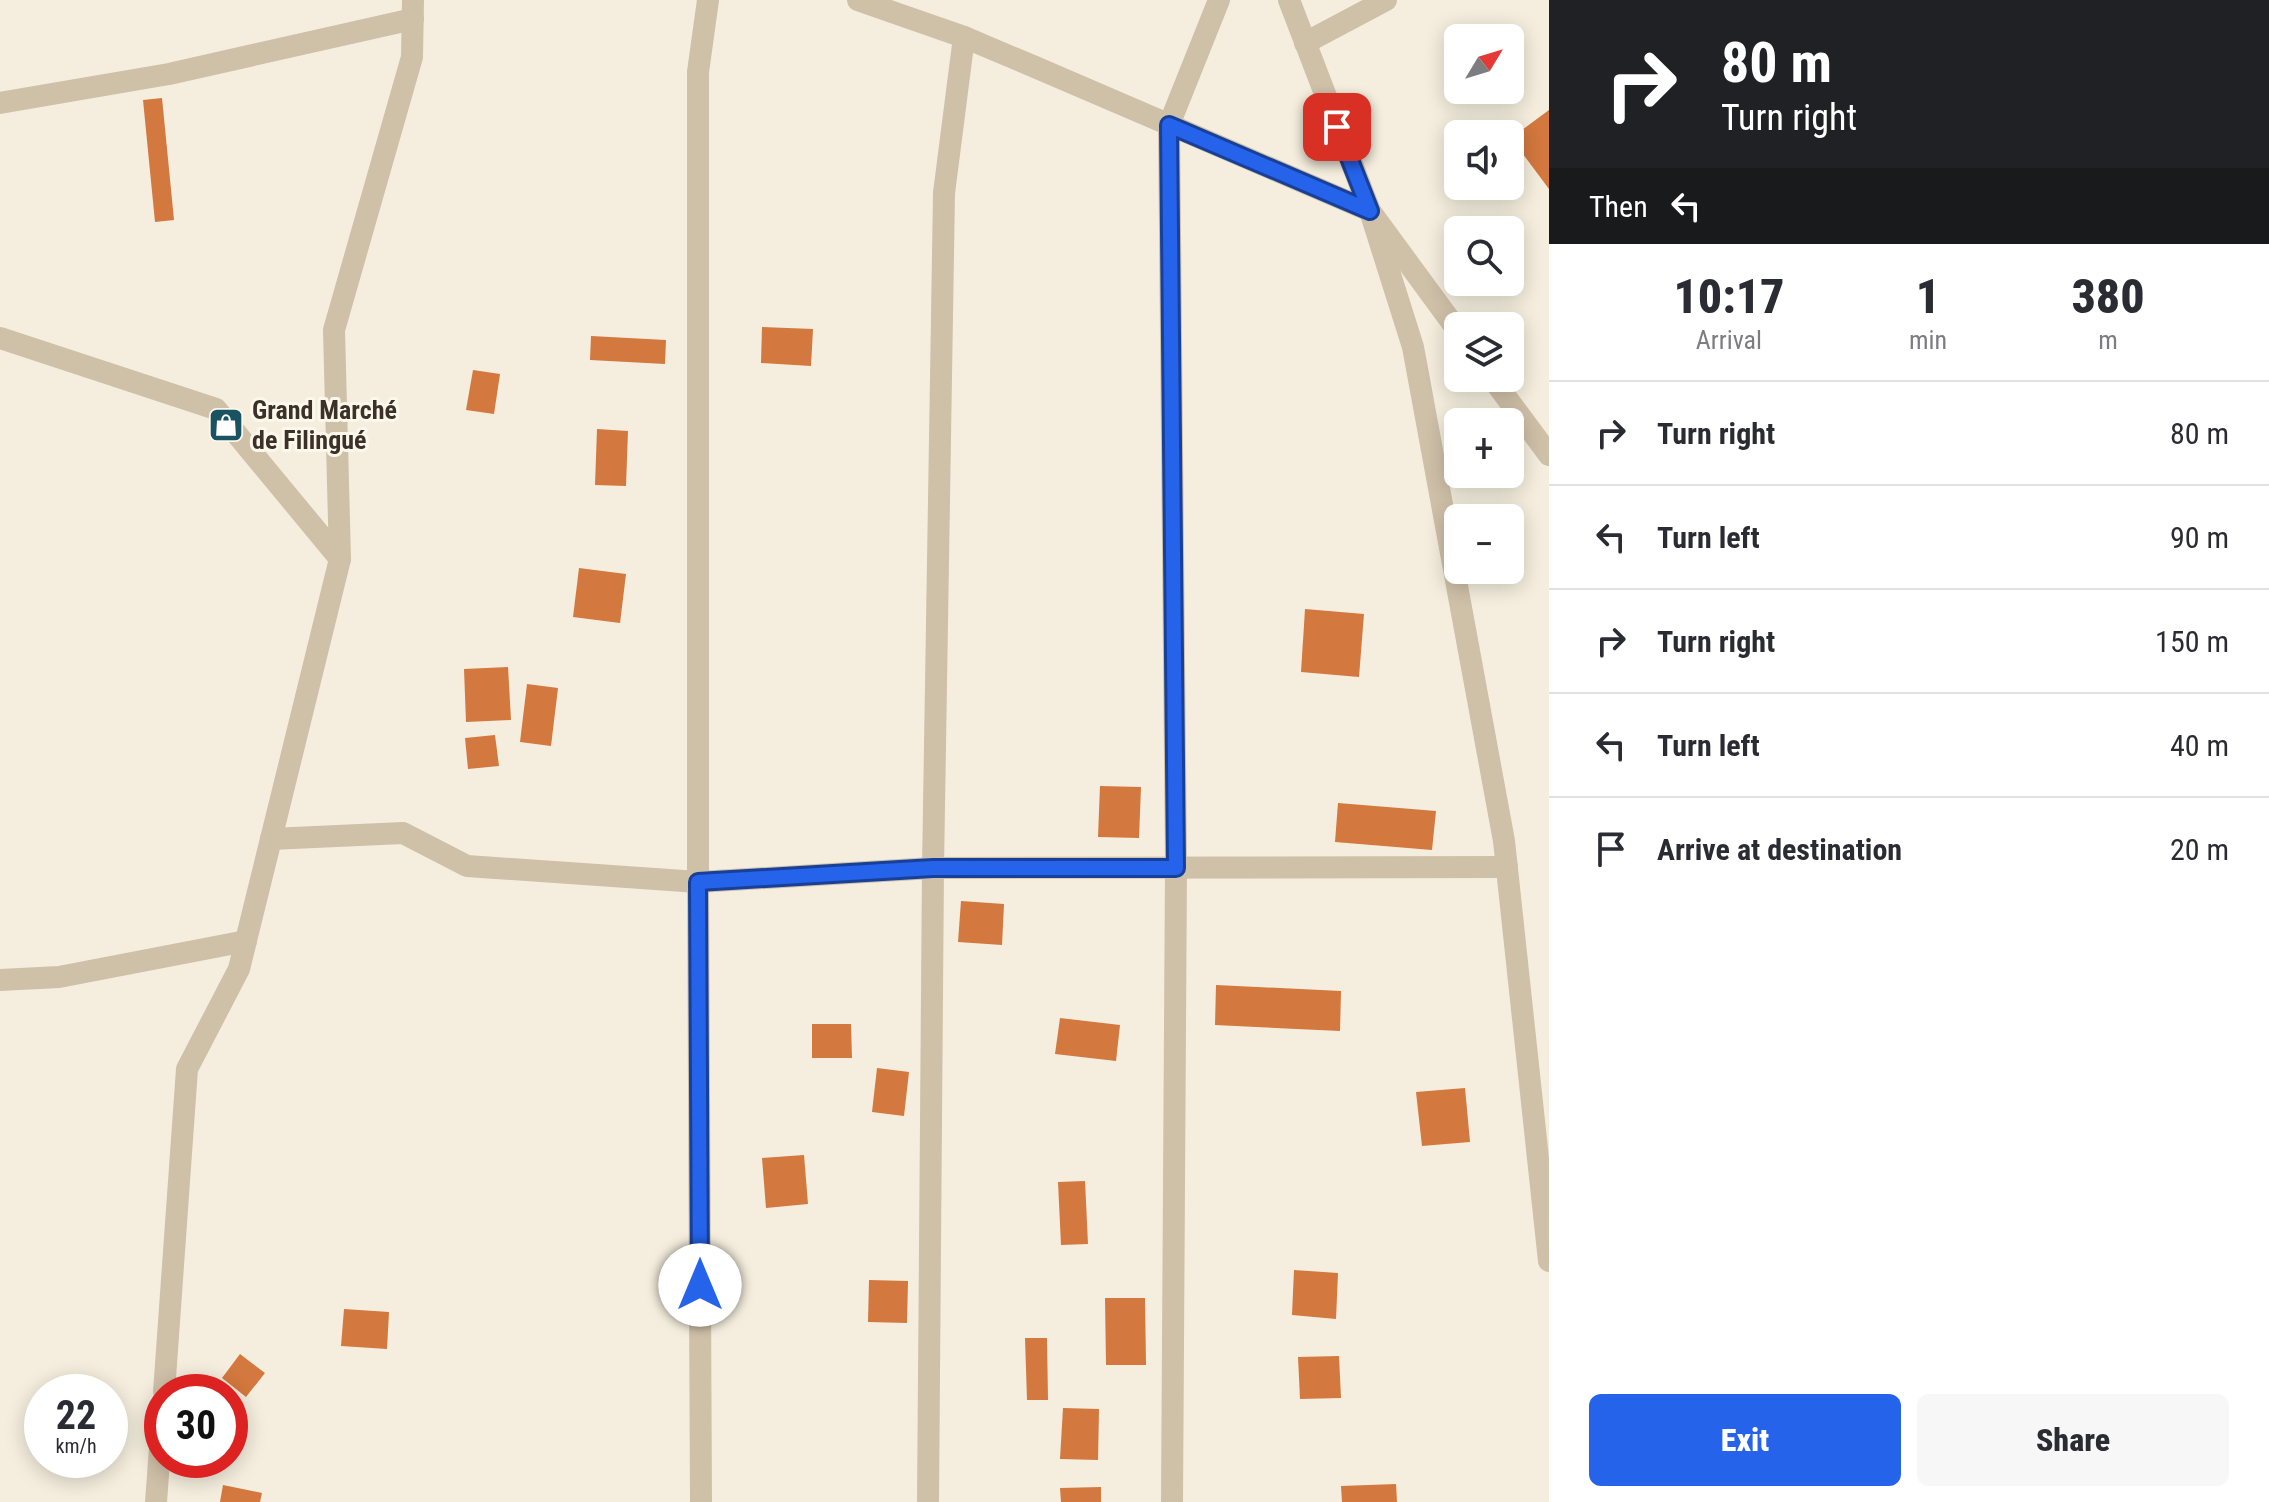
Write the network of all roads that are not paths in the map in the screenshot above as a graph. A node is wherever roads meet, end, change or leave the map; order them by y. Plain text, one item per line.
1 (708, 0) edge
2 (858, 0) edge
3 (1219, 0) edge
4 (1289, 0) edge
5 (1386, 0) edge
6 (413, 10) edge
7 (964, 37) junction
8 (1305, 43) junction
9 (0, 103) edge
10 (1169, 125) junction
11 (1370, 211) junction
12 (1444, 312) edge
13 (0, 338) edge
14 (1502, 392) edge
15 (1549, 455) edge
16 (340, 559) junction
17 (271, 839) junction
18 (1507, 867) junction
19 (933, 868) junction
20 (1176, 868) junction
21 (698, 882) junction
22 (246, 941) junction
23 (0, 980) edge
24 (1549, 1261) edge
25 (165, 1374) edge
26 (158, 1478) edge
27 (156, 1502) edge
28 (701, 1502) edge
29 (928, 1502) edge
30 (1172, 1502) edge

1 - 21 street
2 - 7 street
3 - 10 street
4 - 8 street
5 - 8 street
6 - 9 street
6 - 16 street
7 - 10 street
7 - 19 street
8 - 11 street
10 - 11 street
10 - 20 street
11 - 12 street
11 - 18 street
13 - 16 street
14 - 15 street
16 - 17 street
17 - 21 street
17 - 22 street
18 - 20 street
18 - 24 street
19 - 20 street
19 - 21 street
19 - 29 street
20 - 30 street
21 - 28 street
22 - 23 street
22 - 25 street
26 - 27 street

